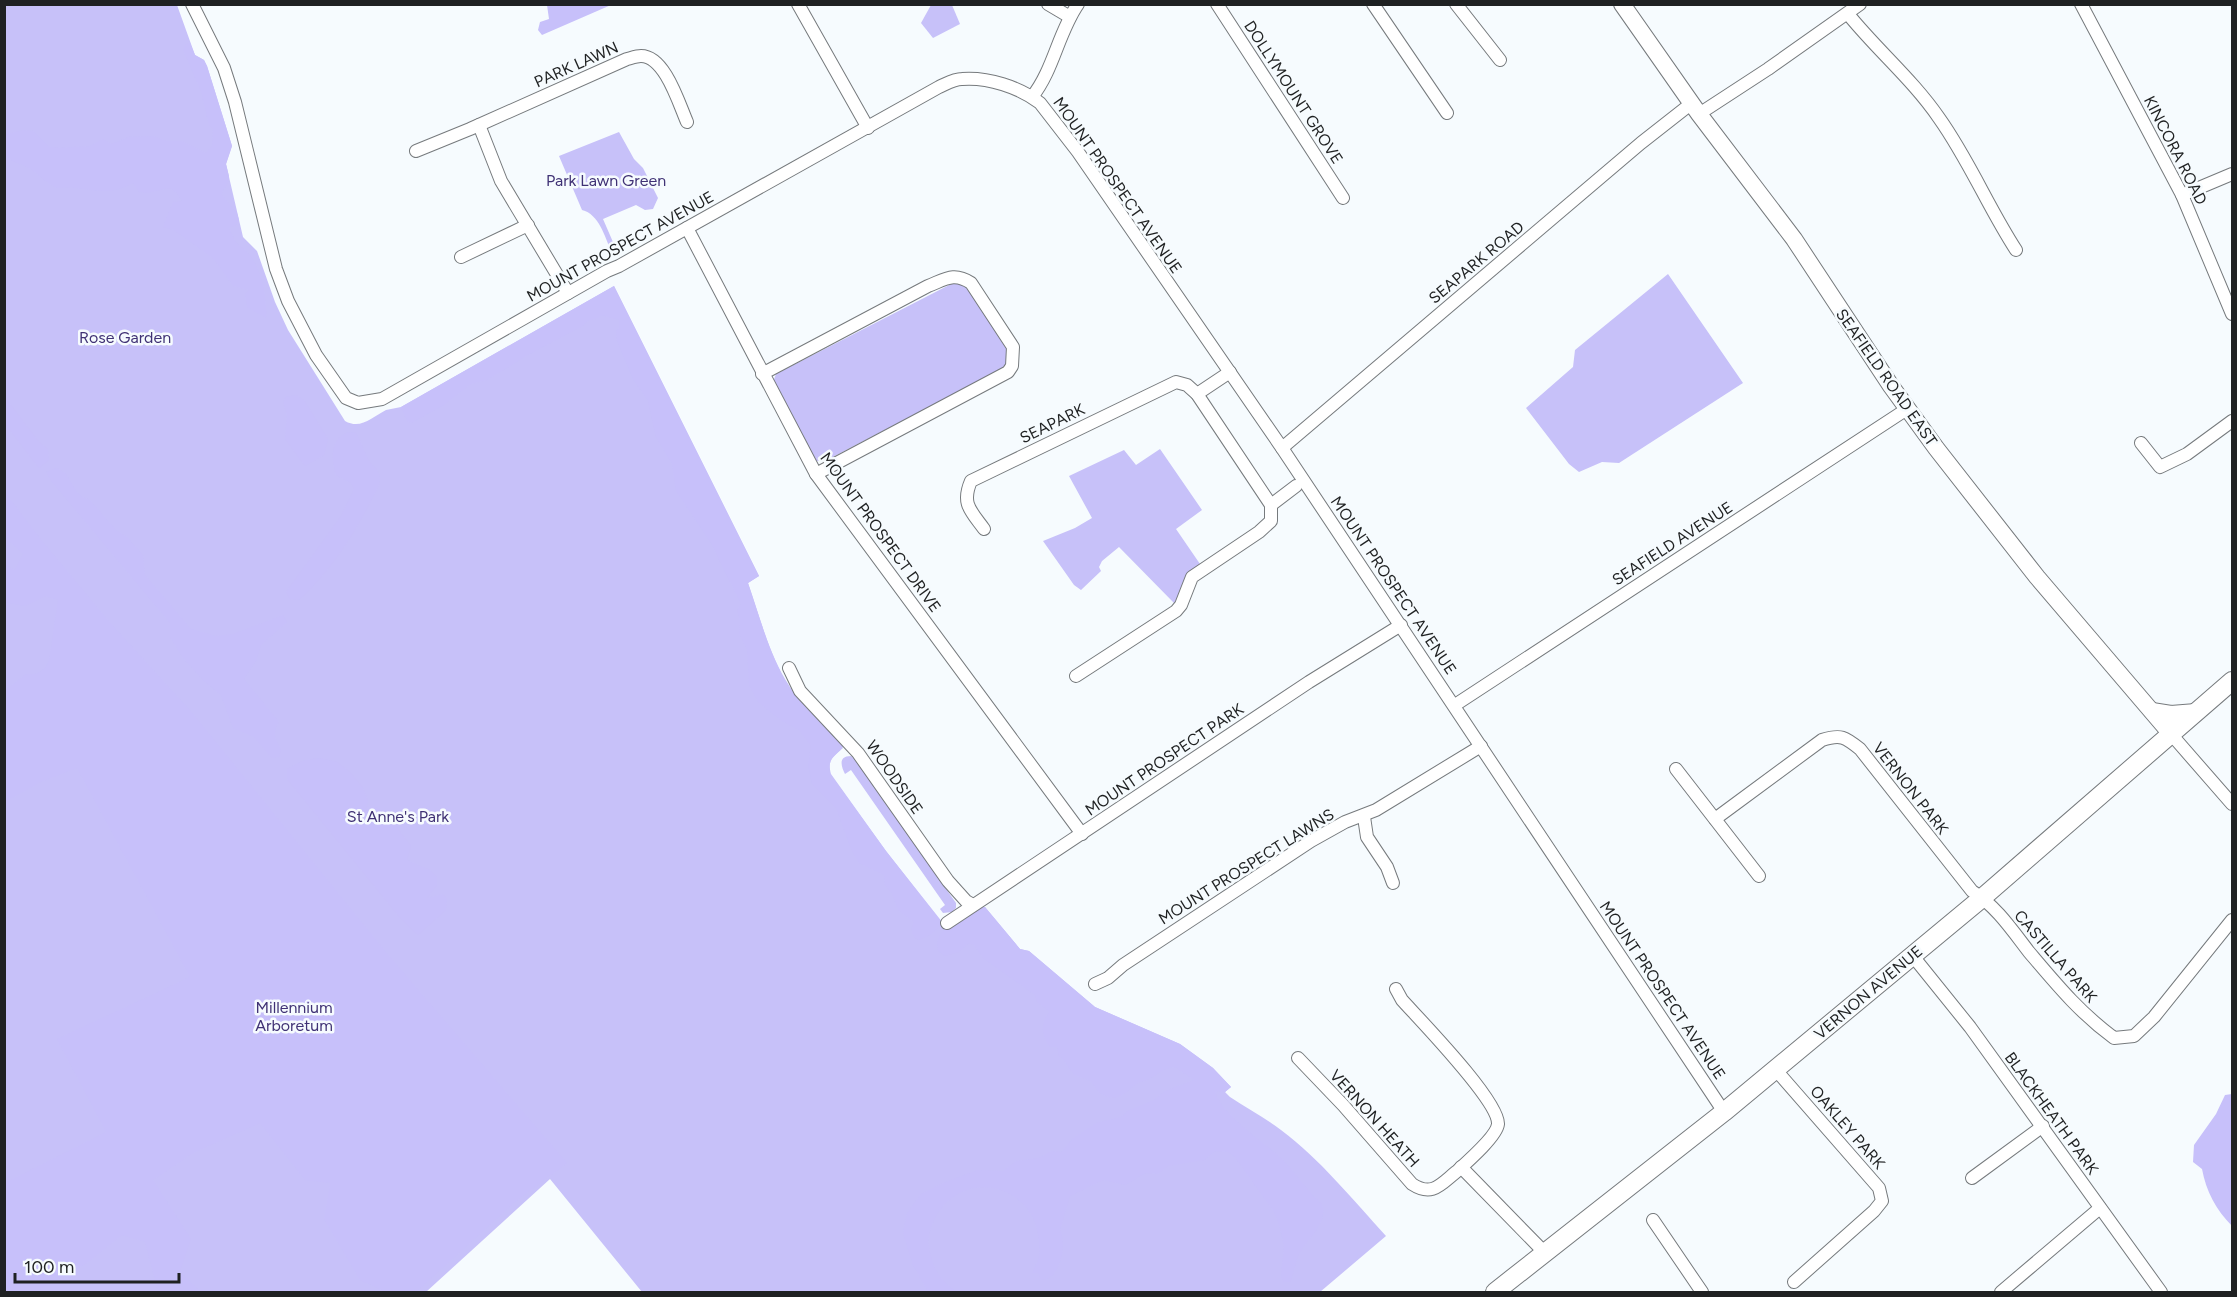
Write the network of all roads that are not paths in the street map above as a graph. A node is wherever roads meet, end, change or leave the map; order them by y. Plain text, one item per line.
1 (192, 4) edge
2 (798, 4) edge
3 (1048, 4) edge
4 (1078, 4) edge
5 (1216, 4) edge
6 (1389, 4) edge
7 (1456, 4) edge
8 (1622, 4) edge
9 (1860, 4) edge
10 (2081, 4) edge
11 (1376, 9) edge
12 (1848, 14) junction
13 (1070, 17) junction
14 (1500, 60) dead end
15 (1032, 97) junction
16 (1695, 109) junction
17 (1447, 113) dead end
18 (687, 122) dead end
19 (479, 125) junction
20 (868, 128) junction
21 (416, 151) dead end
22 (2232, 174) edge
23 (2182, 195) junction
24 (1344, 198) dead end
25 (528, 225) junction
26 (687, 228) junction
27 (2016, 250) dead end
28 (461, 257) dead end
29 (568, 293) junction
30 (2232, 314) edge
31 (1230, 372) junction
32 (762, 374) junction
33 (1197, 394) junction
34 (1907, 408) junction
35 (2232, 421) edge
36 (2141, 443) dead end
37 (1282, 448) junction
38 (816, 474) junction
39 (1296, 486) dead end
40 (1271, 505) junction
41 (984, 530) dead end
42 (1401, 625) junction
43 (789, 668) dead end
44 (1076, 676) dead end
45 (2232, 681) edge
46 (1455, 705) junction
47 (2152, 711) junction
48 (2196, 712) junction
49 (2170, 734) junction
50 (1481, 746) junction
51 (1676, 769) dead end
52 (2232, 804) edge
53 (1364, 817) junction
54 (1715, 819) junction
55 (1082, 834) junction
56 (1758, 876) dead end
57 (1393, 883) dead end
58 (1982, 898) junction
59 (973, 905) junction
60 (2232, 920) edge
61 (947, 923) dead end
62 (1912, 956) junction
63 (1095, 984) dead end
64 (1396, 989) dead end
65 (1298, 1058) dead end
66 (1775, 1069) junction
67 (1724, 1112) junction
68 (2043, 1126) junction
69 (1461, 1167) junction
70 (1972, 1178) dead end
71 (2100, 1208) junction
72 (1653, 1220) dead end
73 (1545, 1253) junction
74 (1794, 1282) dead end
75 (1495, 1293) edge
76 (1702, 1293) edge
77 (2001, 1293) edge
78 (2161, 1293) edge

1 - 29 street, MOUNT PROSPECT AVENUE
2 - 20 street
3 - 13 street
4 - 13 street
5 - 24 street, DOLLYMOUNT GROVE
6 - 11 street
7 - 14 street
8 - 16 street, SEAFIELD ROAD EAST
9 - 12 street, SEAPARK ROAD
10 - 23 street, KINCORA ROAD
11 - 17 street
12 - 16 street, SEAPARK ROAD
12 - 27 street
13 - 15 street
15 - 20 street, MOUNT PROSPECT AVENUE
15 - 31 street, MOUNT PROSPECT AVENUE
16 - 34 street, SEAFIELD ROAD EAST
16 - 37 street, SEAPARK ROAD
18 - 19 street, PARK LAWN
19 - 21 street, PARK LAWN
19 - 25 street
20 - 26 street, MOUNT PROSPECT AVENUE
22 - 23 street
23 - 30 street, KINCORA ROAD
25 - 28 street
25 - 29 street
26 - 29 street, MOUNT PROSPECT AVENUE
26 - 32 street, MOUNT PROSPECT DRIVE
31 - 33 street
31 - 37 street, MOUNT PROSPECT AVENUE
32 - 38 street, MOUNT PROSPECT DRIVE
32 - 38 street
33 - 40 street
33 - 41 street, SEAPARK
34 - 46 street, SEAFIELD AVENUE
34 - 47 street, SEAFIELD ROAD EAST
35 - 36 street
37 - 42 street, MOUNT PROSPECT AVENUE
38 - 55 street, MOUNT PROSPECT DRIVE
39 - 40 street
40 - 44 street
42 - 46 street, MOUNT PROSPECT AVENUE
42 - 55 street, MOUNT PROSPECT PARK
43 - 59 street, WOODSIDE
45 - 48 main road, VERNON AVENUE
46 - 50 street, MOUNT PROSPECT AVENUE
47 - 48 street
47 - 49 street, SEAFIELD ROAD EAST
48 - 49 main road, VERNON AVENUE
49 - 52 street
49 - 58 main road, VERNON AVENUE
50 - 53 street, MOUNT PROSPECT LAWNS
50 - 67 street, MOUNT PROSPECT AVENUE
51 - 54 street
53 - 57 street
53 - 63 street, MOUNT PROSPECT LAWNS
54 - 56 street
54 - 58 street, VERNON PARK
55 - 59 street, MOUNT PROSPECT PARK
58 - 60 street, CASTILLA PARK
58 - 62 main road, VERNON AVENUE
59 - 61 street, MOUNT PROSPECT PARK
62 - 66 main road, VERNON AVENUE
62 - 68 street, BLACKHEATH PARK
64 - 69 street, VERNON HEATH
65 - 69 street, VERNON HEATH
66 - 67 main road, VERNON AVENUE
66 - 74 street, OAKLEY PARK
67 - 73 main road, VERNON AVENUE
68 - 70 street
68 - 71 street, BLACKHEATH PARK
69 - 73 street
71 - 77 street
71 - 78 street, BLACKHEATH PARK
72 - 76 street
73 - 75 main road, VERNON AVENUE

